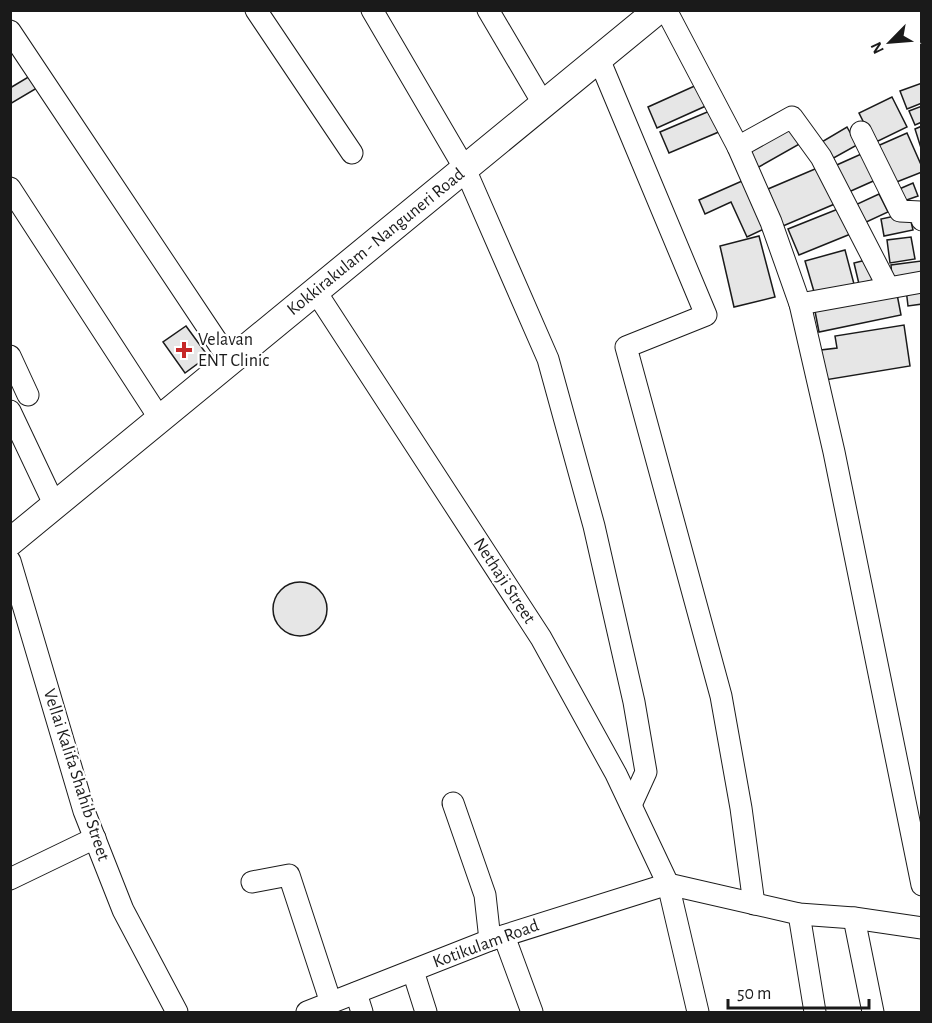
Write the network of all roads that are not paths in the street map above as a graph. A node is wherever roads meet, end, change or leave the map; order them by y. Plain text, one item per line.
1 (256, 10) edge
2 (372, 10) edge
3 (488, 10) edge
4 (658, 10) edge
5 (666, 10) edge
6 (10, 31) edge
7 (599, 59) junction
8 (544, 105) junction
9 (861, 132) dead end
10 (738, 147) junction
11 (352, 153) dead end
12 (465, 169) junction
13 (10, 188) edge
14 (921, 220) edge
15 (921, 282) edge
16 (888, 286) junction
17 (316, 292) junction
18 (800, 304) junction
19 (10, 356) edge
20 (230, 362) junction
21 (28, 395) dead end
22 (10, 411) edge
23 (160, 419) junction
24 (55, 506) junction
25 (10, 542) edge
26 (10, 561) edge
27 (453, 803) dead end
28 (631, 805) junction
29 (95, 838) junction
30 (10, 879) edge
31 (252, 882) dead end
32 (668, 884) junction
33 (921, 885) edge
34 (754, 904) junction
35 (799, 914) junction
36 (854, 918) junction
37 (921, 928) edge
38 (497, 938) junction
39 (413, 971) junction
40 (331, 1003) junction
41 (359, 1003) edge
42 (177, 1012) edge
43 (308, 1012) edge
44 (426, 1012) edge
45 (532, 1012) edge
46 (698, 1012) edge
47 (815, 1012) edge
48 (873, 1012) edge

1 - 11 street
2 - 12 street
3 - 8 street
4 - 7 main road, Kokkirakulam - Nanguneri Road
5 - 10 street
6 - 20 street
7 - 8 main road, Kokkirakulam - Nanguneri Road
7 - 34 street
8 - 12 main road, Kokkirakulam - Nanguneri Road
9 - 14 street
10 - 16 street
10 - 18 street
12 - 17 main road, Kokkirakulam - Nanguneri Road
12 - 28 street
13 - 23 street
15 - 16 street
16 - 18 street
17 - 20 main road, Kokkirakulam - Nanguneri Road
17 - 28 street, Nethaji Street
18 - 33 street
19 - 21 street
20 - 23 main road, Kokkirakulam - Nanguneri Road
22 - 24 street
23 - 24 main road, Kokkirakulam - Nanguneri Road
24 - 25 main road, Kokkirakulam - Nanguneri Road
26 - 29 street, Vellai Kalifa Shahib Street
27 - 38 street
28 - 32 street, Nethaji Street
29 - 30 street
29 - 42 street, Vellai Kalifa Shahib Street
31 - 40 street
32 - 34 street
32 - 38 street, Kotikulam Road
32 - 46 street, Nethaji Street
34 - 35 street
35 - 36 street
35 - 47 street
36 - 37 street
36 - 48 street
38 - 39 street, Kotikulam Road
38 - 45 street
39 - 41 street, Kotikulam Road
39 - 44 street
40 - 41 street, Kotikulam Road
40 - 43 street, Kotikulam Road

